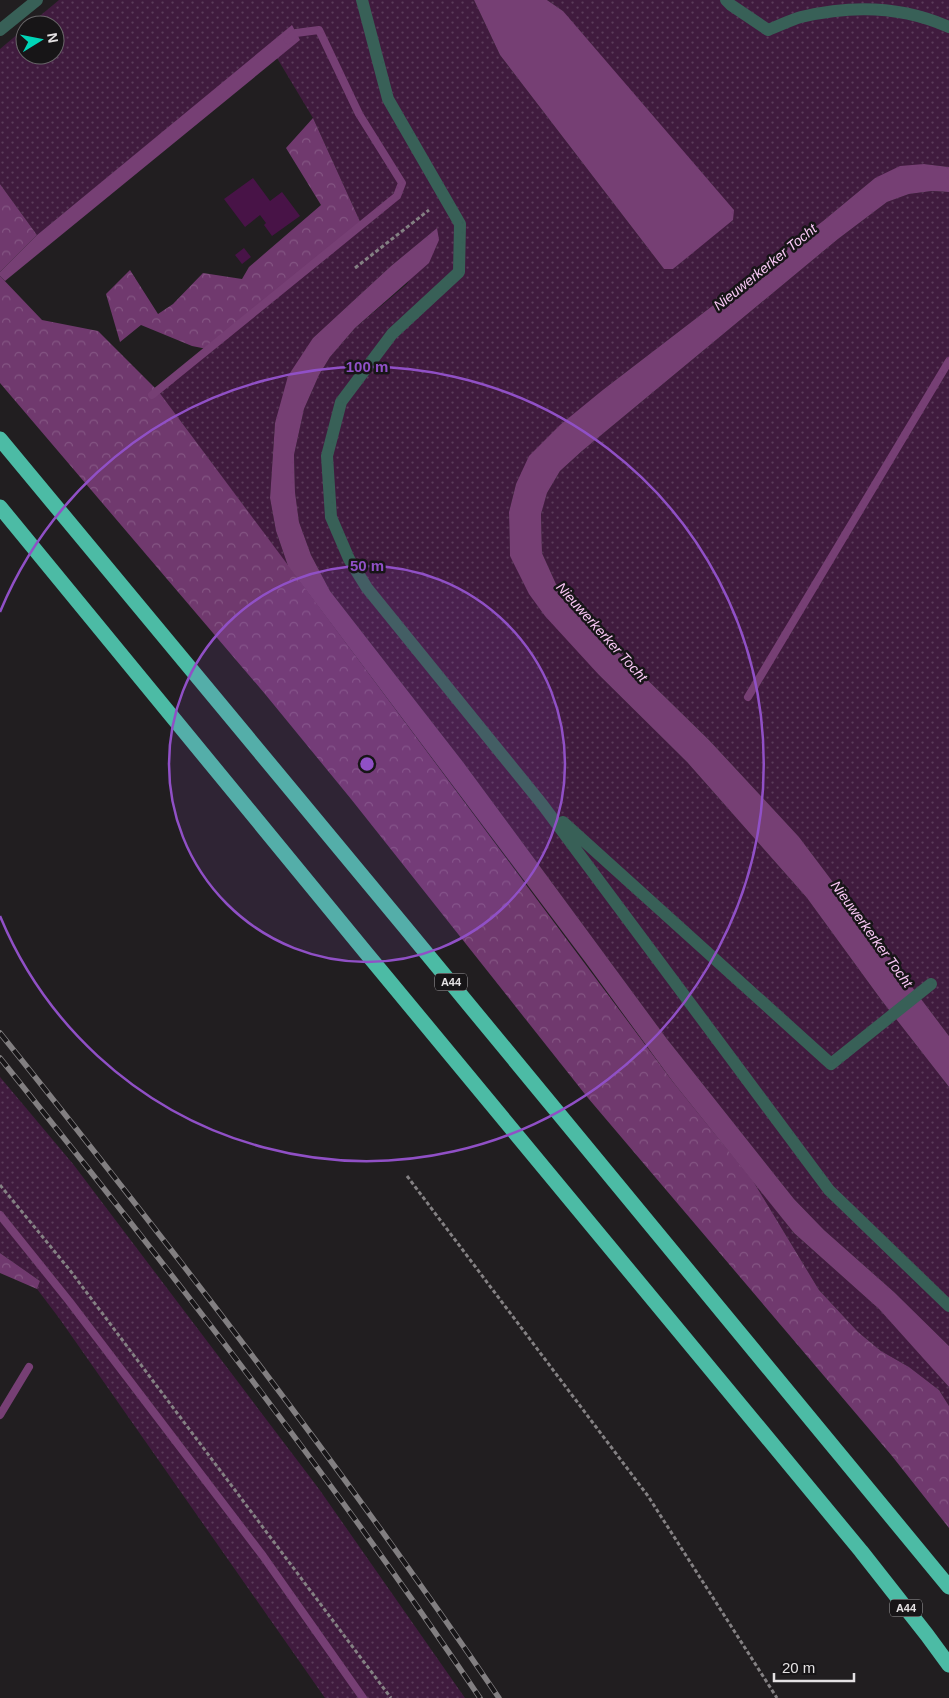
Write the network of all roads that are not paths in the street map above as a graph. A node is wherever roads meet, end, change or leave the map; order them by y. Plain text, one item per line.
1 (37, 0) edge
2 (362, 0) edge
3 (726, 0) edge
4 (949, 27) edge
5 (0, 30) edge
6 (0, 439) edge
7 (0, 507) edge
8 (542, 804) junction
9 (931, 984) dead end
10 (949, 1306) edge
11 (949, 1587) edge
12 (949, 1666) edge

1 - 5 street
2 - 8 street
3 - 4 street
6 - 11 highway, A44
7 - 12 highway, A44
8 - 9 street
8 - 10 street

